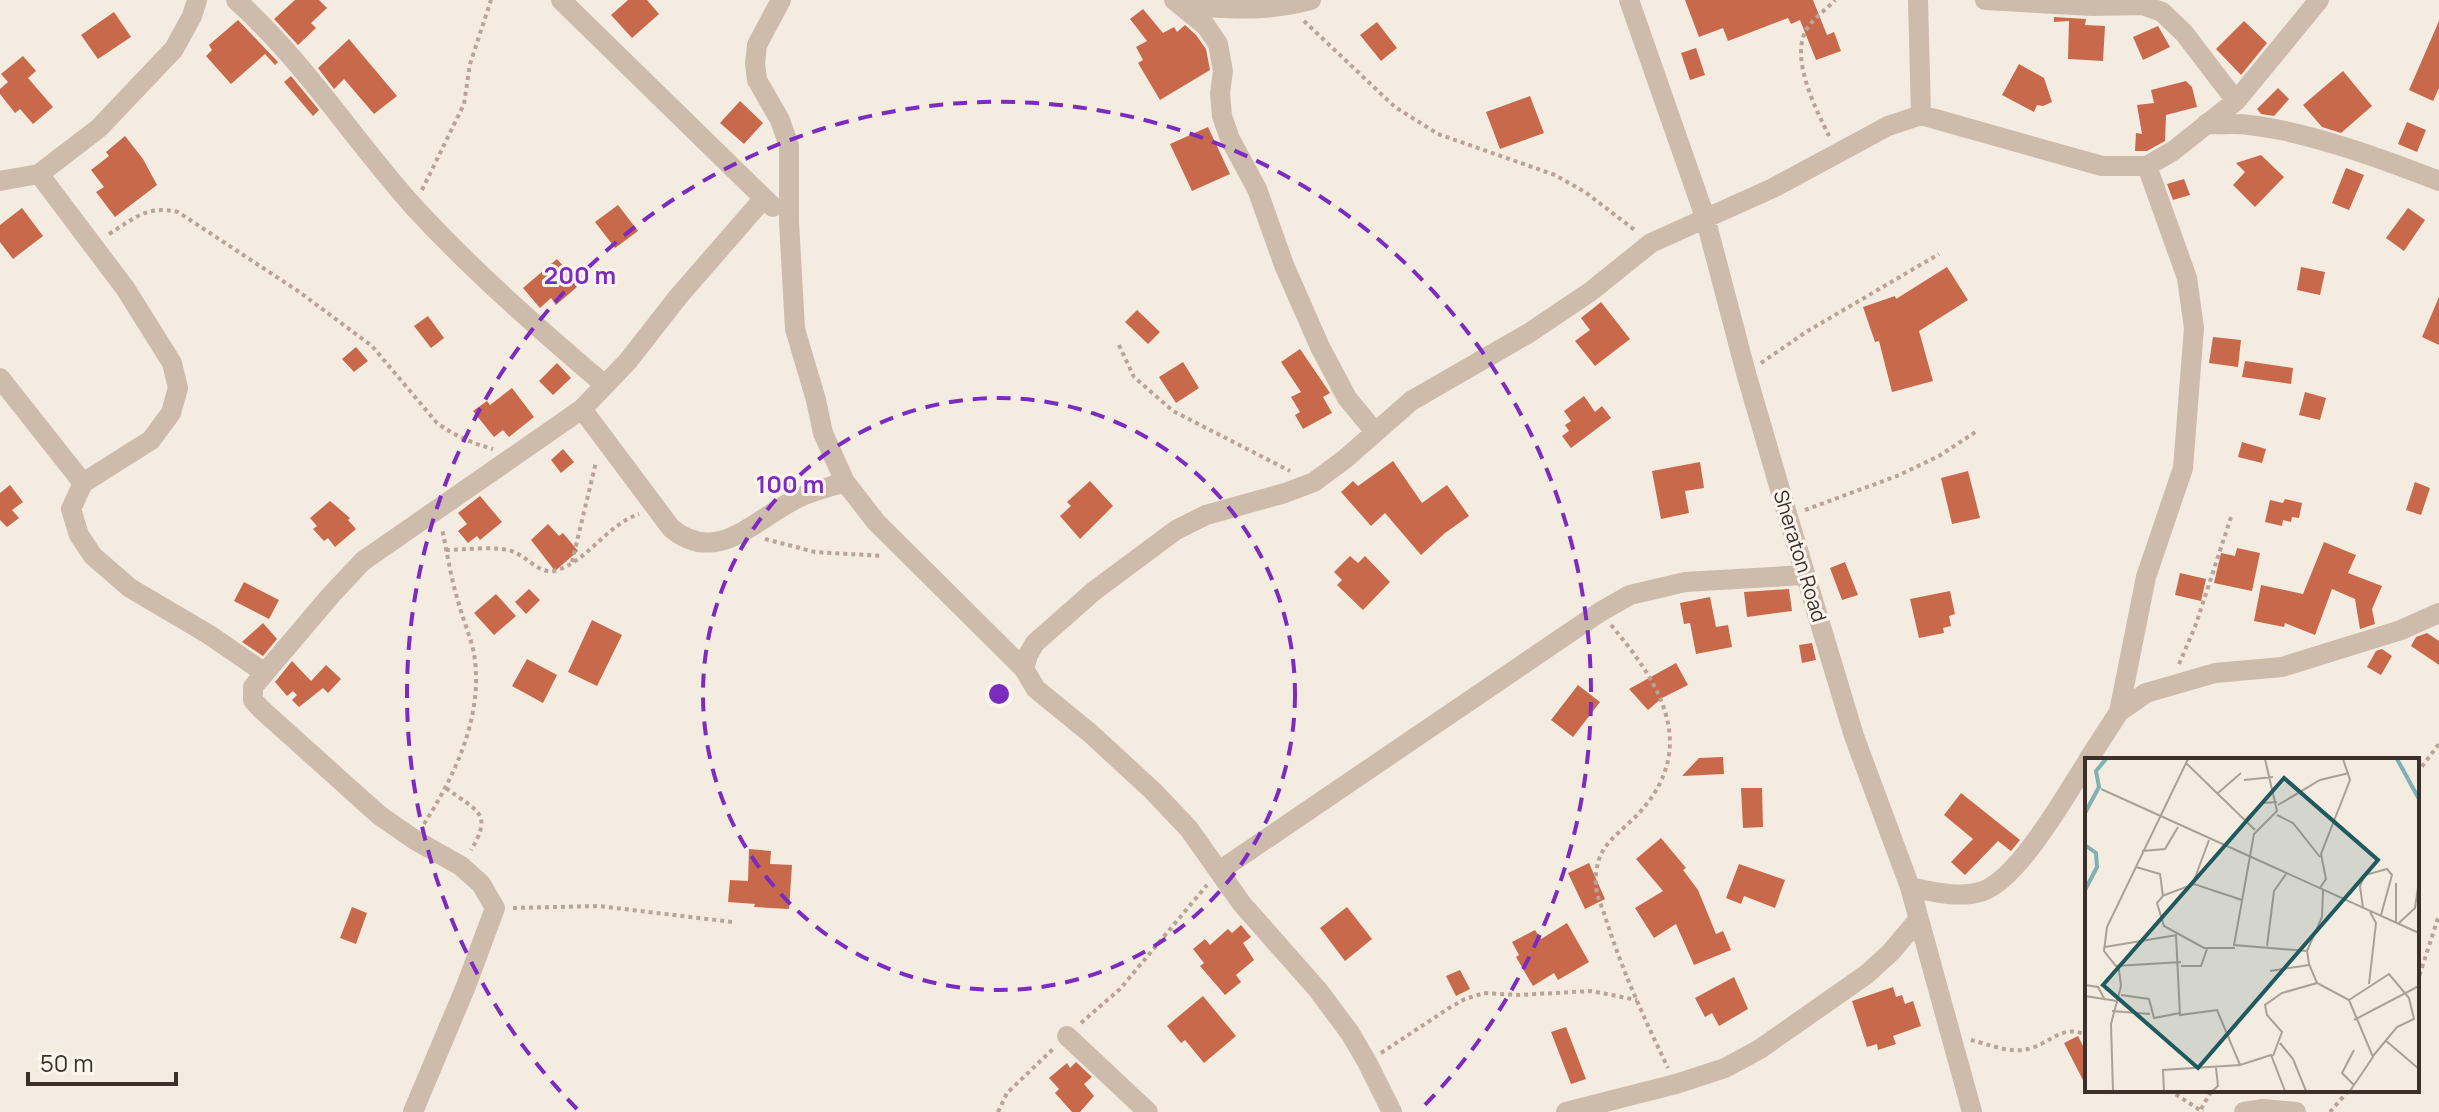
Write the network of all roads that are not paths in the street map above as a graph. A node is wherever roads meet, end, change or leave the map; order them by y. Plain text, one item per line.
1 (197, 0) edge
2 (236, 0) edge
3 (561, 0) edge
4 (781, 0) edge
5 (1311, 0) edge
6 (1629, 0) edge
7 (1918, 0) edge
8 (1985, 0) edge
9 (2319, 0) edge
10 (1178, 3) edge
11 (2236, 101) junction
12 (1921, 115) junction
13 (2206, 124) junction
14 (2147, 166) junction
15 (39, 174) junction
16 (0, 181) edge
17 (2439, 181) edge
18 (764, 198) junction
19 (1705, 217) junction
20 (789, 222) junction
21 (0, 378) edge
22 (605, 385) junction
23 (582, 409) junction
24 (1375, 432) junction
25 (845, 482) junction
26 (83, 483) junction
27 (1805, 575) junction
28 (2439, 613) edge
29 (1024, 669) junction
30 (265, 673) junction
31 (2119, 712) junction
32 (2090, 758) edge
33 (2085, 766) edge
34 (1219, 871) junction
35 (1910, 887) junction
36 (1918, 920) junction
37 (1067, 1036) road end
38 (413, 1112) edge
39 (1148, 1112) edge
40 (1392, 1112) edge
41 (1566, 1112) edge
42 (1972, 1112) edge
43 (2244, 1112) edge
44 (2296, 1112) edge

1 - 15 street
2 - 22 street
3 - 18 street
4 - 20 street
5 - 10 street
6 - 19 street, Sheraton Road
7 - 12 street
8 - 11 street
9 - 11 street
10 - 24 street
11 - 13 street
12 - 14 street
12 - 19 street
13 - 14 street
13 - 17 street
14 - 31 street
15 - 16 street
15 - 26 street
18 - 20 street
18 - 22 street
19 - 24 street
19 - 27 street, Sheraton Road
20 - 25 street
21 - 26 street
22 - 23 street
23 - 25 street
23 - 30 street
24 - 29 street
25 - 29 street
26 - 30 street
27 - 34 street
27 - 35 street, Sheraton Road
28 - 31 street
29 - 34 street
30 - 38 street
31 - 32 street
33 - 35 street
34 - 40 street
35 - 36 street, Sheraton Road
36 - 41 street
36 - 42 street, Sheraton Road
37 - 39 street
43 - 44 street

